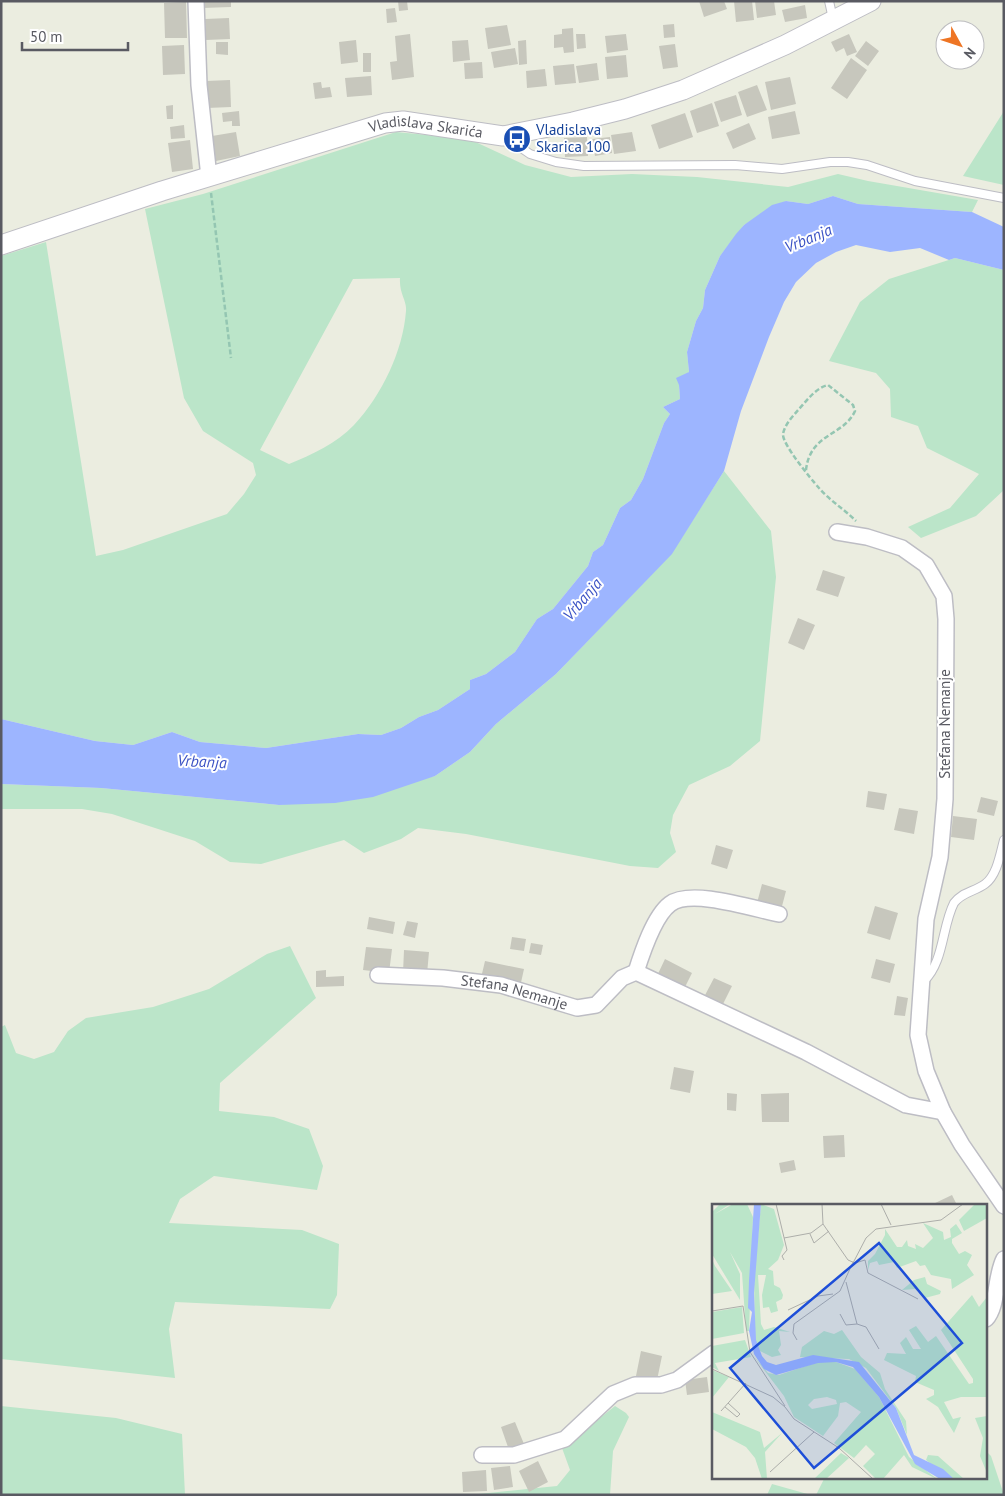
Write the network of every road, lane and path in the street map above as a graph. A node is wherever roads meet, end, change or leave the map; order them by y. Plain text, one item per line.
1 (196, 1) edge
2 (829, 1) edge
3 (870, 1) edge
4 (834, 21) junction
5 (503, 136) junction
6 (209, 177) junction
7 (1004, 198) edge
8 (1, 245) edge
9 (231, 358) dead end
10 (806, 470) junction
11 (837, 532) dead end
12 (869, 538) junction
13 (1004, 840) edge
14 (779, 914) dead end
15 (636, 972) junction
16 (378, 975) dead end
17 (921, 983) junction
18 (943, 1112) junction
19 (1004, 1206) edge
20 (1004, 1259) edge
21 (988, 1317) edge
22 (712, 1354) edge
23 (482, 1454) dead end

1 - 6 street
2 - 4 lane
3 - 4 street, Vladislava Skarića
4 - 5 street, Vladislava Skarića
5 - 6 street, Vladislava Skarića
5 - 7 lane
6 - 8 street, Vladislava Skarića
6 - 9 path
10 - 10 path
10 - 12 path
11 - 12 street, Stefana Nemanje
12 - 17 street, Stefana Nemanje
13 - 17 lane, Stefana Nemanje
14 - 15 street
15 - 16 street, Stefana Nemanje
15 - 18 street
17 - 18 street, Stefana Nemanje
18 - 19 street, Stefana Nemanje
20 - 21 street
22 - 23 street

